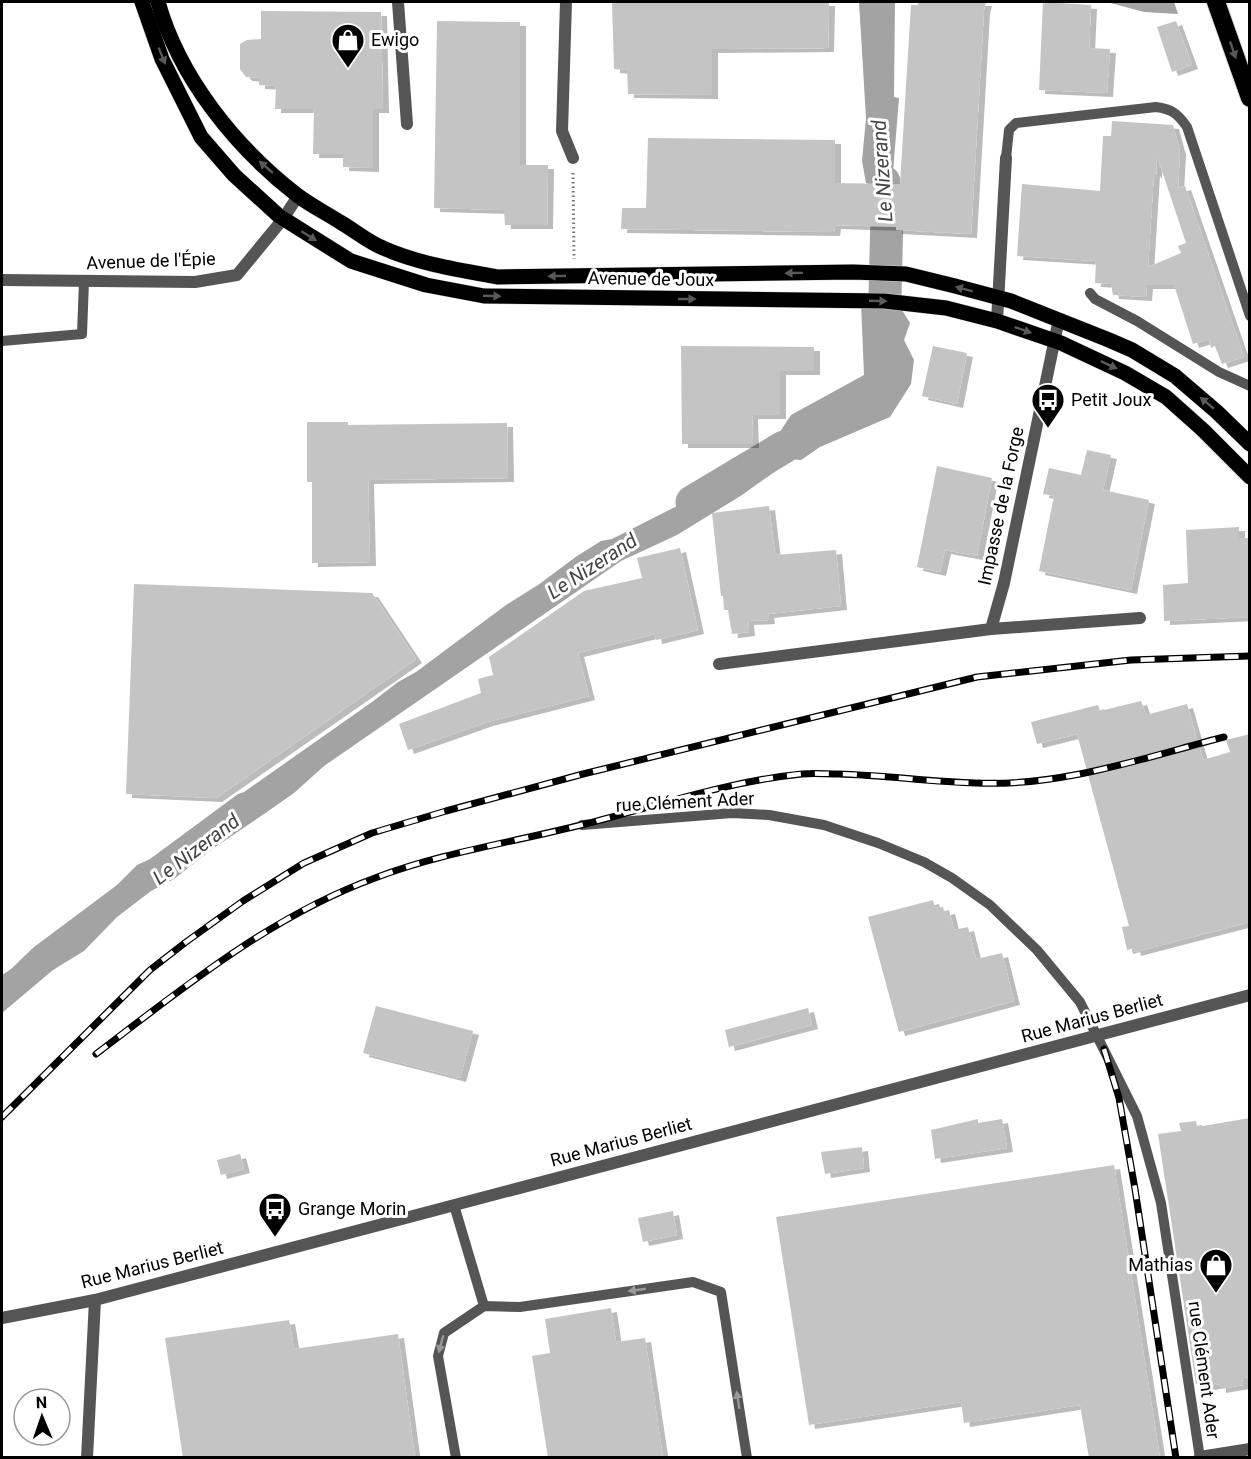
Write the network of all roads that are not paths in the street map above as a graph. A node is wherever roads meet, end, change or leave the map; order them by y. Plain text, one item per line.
1 (142, 2) edge
2 (158, 2) edge
3 (398, 2) edge
4 (566, 2) edge
5 (1216, 2) edge
6 (1250, 98) edge
7 (407, 124) dead end
8 (573, 158) road end
9 (1006, 158) joint
10 (298, 196) junction
11 (283, 219) junction
12 (2, 280) edge
13 (84, 281) junction
14 (1090, 293) dead end
15 (999, 298) junction
16 (1250, 316) edge
17 (1059, 320) junction
18 (997, 321) junction
19 (2, 341) edge
20 (1055, 341) junction
21 (1250, 386) edge
22 (1250, 444) edge
23 (1249, 474) edge
24 (1140, 618) dead end
25 (991, 629) junction
26 (719, 664) dead end
27 (582, 825) dead end
28 (1250, 995) edge
29 (1097, 1036) junction
30 (454, 1205) junction
31 (95, 1300) junction
32 (484, 1306) junction
33 (2, 1318) edge
34 (1250, 1449) edge
35 (1200, 1457) edge
36 (87, 1458) edge
37 (456, 1458) edge
38 (747, 1458) edge

1 -> 11 main road, Avenue de Joux
10 -> 2 main road, Avenue de Joux
3 - 7 street
4 - 8 street
5 -> 6 highway
9 - 15 street
9 - 16 lane
10 - 11 street, Avenue de l'Épie
15 -> 10 main road, Avenue de Joux
11 - 13 street, Avenue de l'Épie
11 -> 18 main road, Avenue de Joux
12 - 13 street, Avenue de l'Épie
13 - 19 lane
14 - 21 lane
15 - 17 main road, Avenue de Joux
15 - 18 street
17 - 20 street, Impasse de la Forge
22 -> 17 main road, Avenue de Joux
18 -> 20 main road, Avenue de Joux
20 -> 23 main road, Avenue de Joux
20 - 25 street, Impasse de la Forge
24 - 25 street
25 - 26 street
27 - 29 lane, rue Clément Ader
28 - 29 street, Rue Marius Berliet
29 - 30 street, Rue Marius Berliet
29 - 35 lane, rue Clément Ader
30 - 31 street, Rue Marius Berliet
30 - 32 lane
31 - 33 street, Rue Marius Berliet
31 - 36 street
32 -> 37 lane
38 -> 32 lane
34 - 35 street

